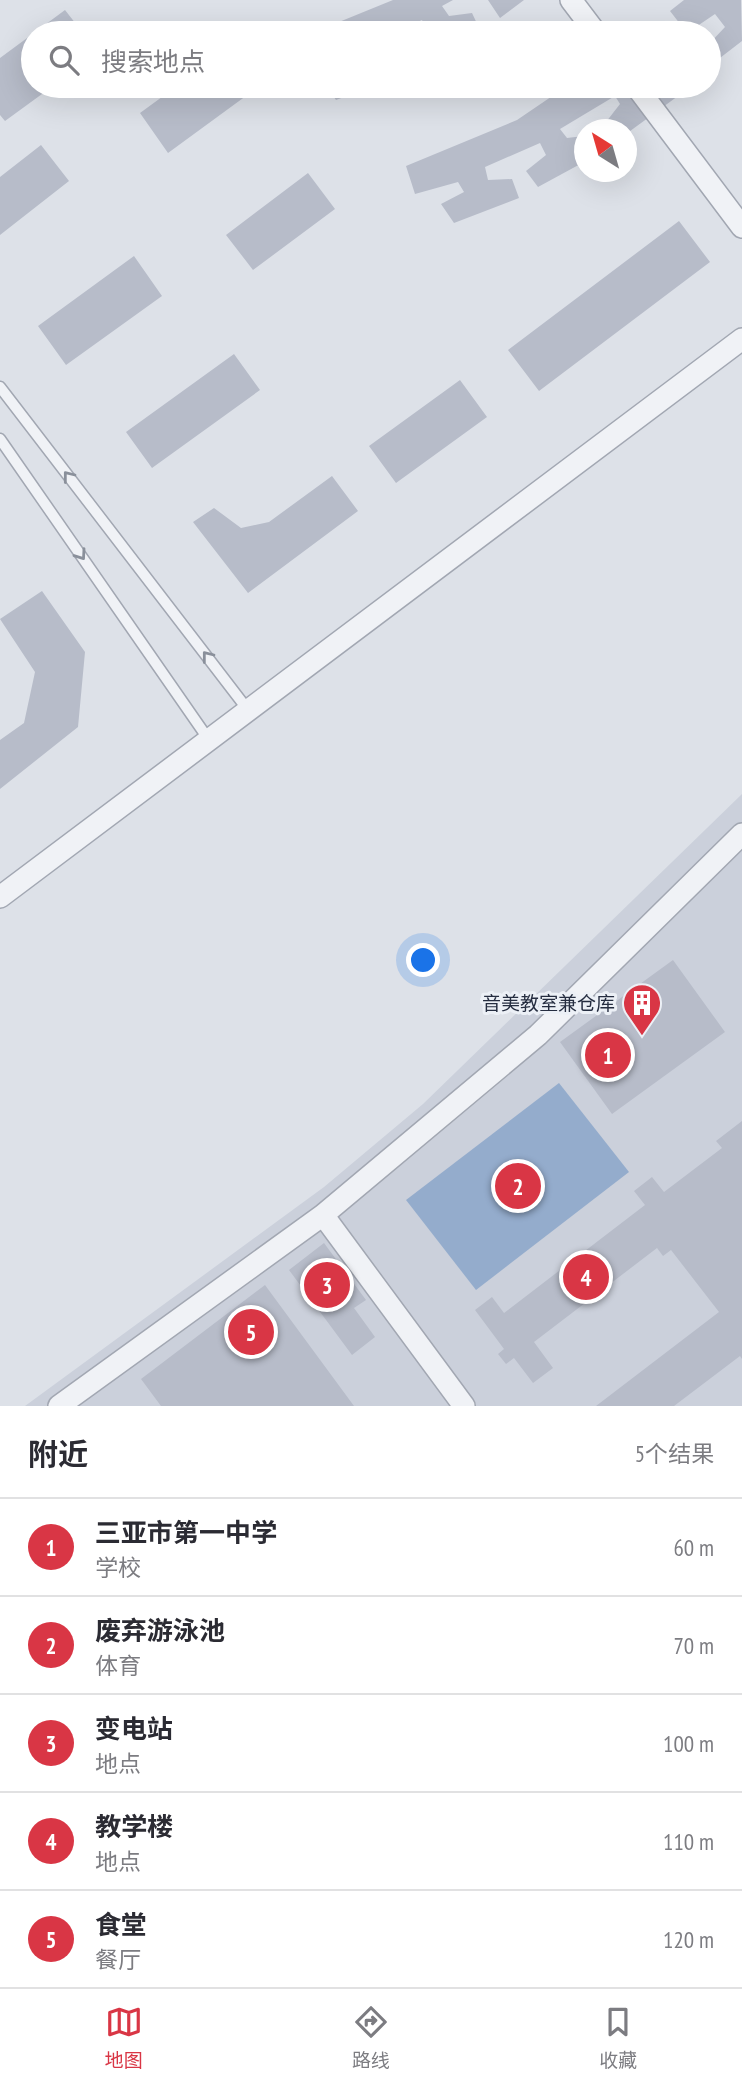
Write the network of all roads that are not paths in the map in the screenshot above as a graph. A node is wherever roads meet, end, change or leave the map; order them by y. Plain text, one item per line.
1 (571, 0) edge
2 (587, 21) edge
3 (645, 98) edge
4 (742, 226) edge
5 (742, 339) edge
6 (0, 387) edge
7 (0, 439) edge
8 (248, 710) junction
9 (209, 740) junction
10 (742, 834) edge
11 (0, 897) edge
12 (323, 1215) junction
13 (59, 1406) edge
14 (464, 1406) edge

1 - 2 street
3 - 4 street
5 - 8 street
8 -> 6 lane
7 -> 9 lane
8 - 9 street
9 - 11 street
10 - 12 street
12 - 13 street
12 - 14 street

